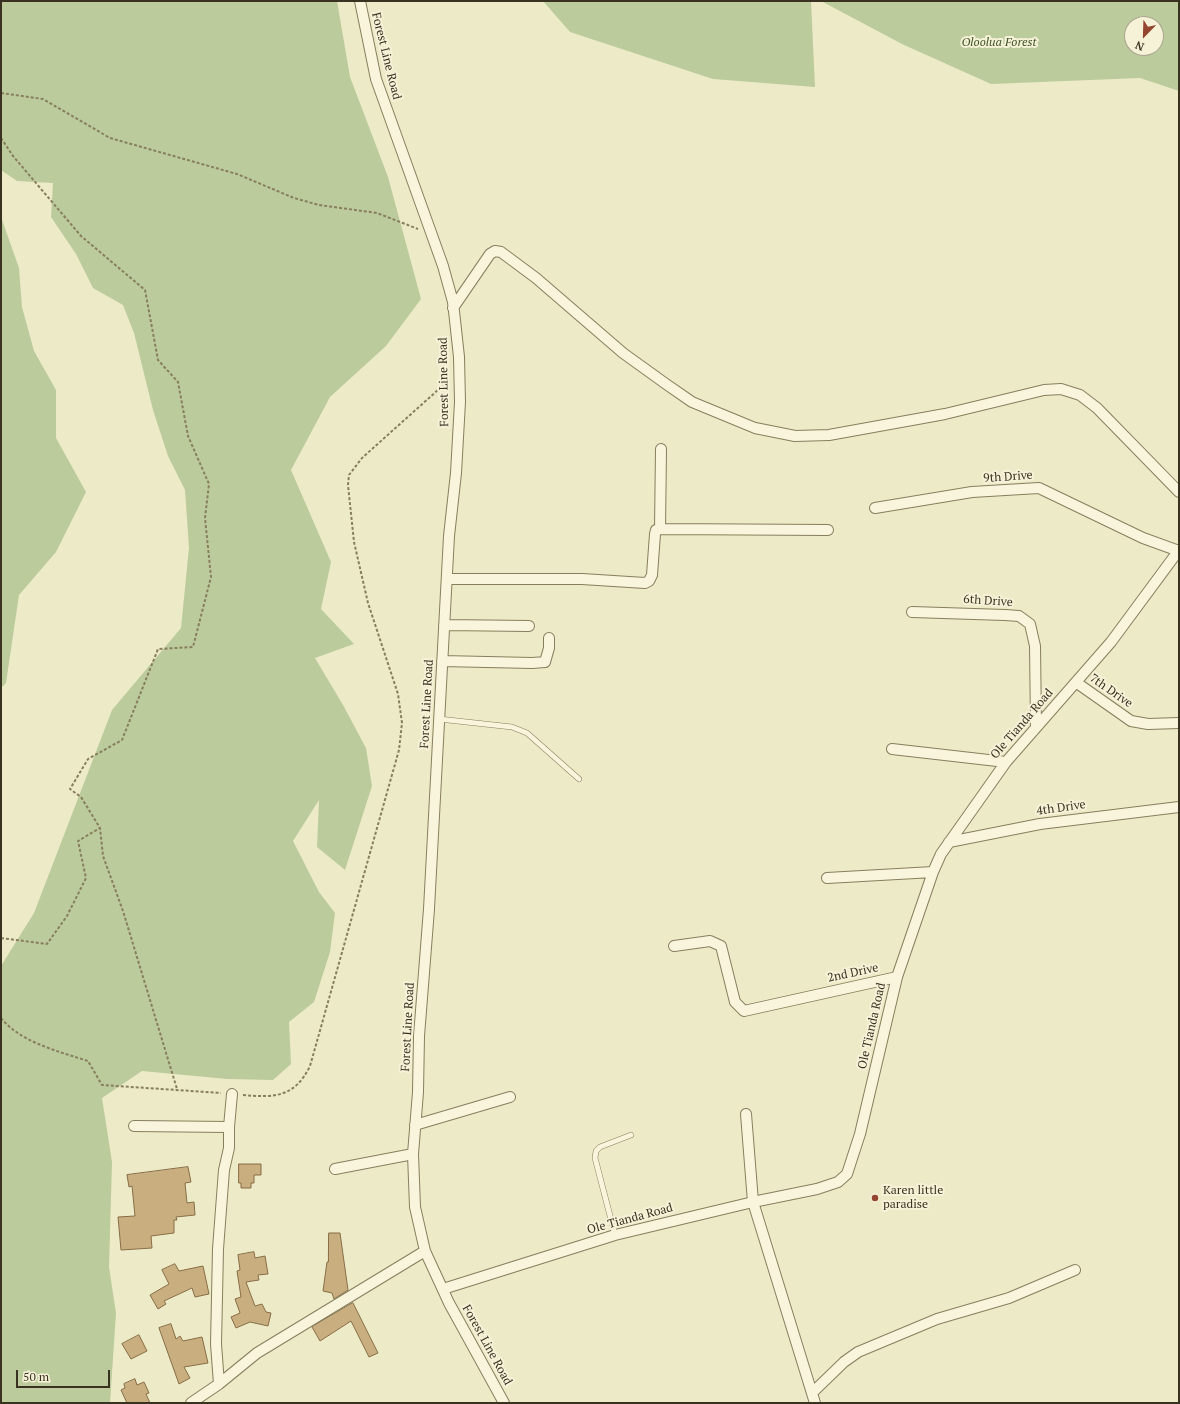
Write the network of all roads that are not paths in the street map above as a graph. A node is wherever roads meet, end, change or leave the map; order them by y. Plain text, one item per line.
1 (360, 1) edge
2 (453, 308) junction
3 (661, 449) dead end
4 (1179, 492) edge
5 (875, 508) dead end
6 (660, 529) junction
7 (828, 530) dead end
8 (1178, 551) edge
9 (447, 579) junction
10 (912, 612) dead end
11 (444, 625) junction
12 (529, 626) dead end
13 (549, 638) dead end
14 (442, 661) junction
15 (1077, 683) junction
16 (439, 719) junction
17 (1179, 723) edge
18 (1036, 726) junction
19 (892, 749) dead end
20 (1006, 762) junction
21 (579, 779) dead end
22 (1179, 807) edge
23 (949, 842) junction
24 (933, 872) junction
25 (827, 878) dead end
26 (674, 946) dead end
27 (897, 977) junction
28 (232, 1094) road end
29 (510, 1097) dead end
30 (746, 1114) dead end
31 (415, 1125) junction
32 (134, 1126) dead end
33 (229, 1127) junction
34 (631, 1135) dead end
35 (413, 1154) junction
36 (335, 1169) dead end
37 (753, 1202) junction
38 (615, 1235) junction
39 (425, 1251) junction
40 (1075, 1270) dead end
41 (443, 1289) junction
42 (219, 1384) junction
43 (813, 1398) edge
44 (191, 1403) edge
45 (504, 1403) edge

1 - 2 street, Forest Line Road
2 - 4 street
2 - 9 street, Forest Line Road
3 - 6 street
5 - 8 street, 9th Drive
6 - 7 street
6 - 9 street
8 - 15 street, Ole Tianda Road
9 - 11 street, Forest Line Road
10 - 18 street, 6th Drive
11 - 12 street
11 - 14 street, Forest Line Road
13 - 14 street
14 - 16 street, Forest Line Road
15 - 17 street, 7th Drive
15 - 18 street, Ole Tianda Road
16 - 21 lane
16 - 31 street, Forest Line Road
18 - 20 street, Ole Tianda Road
19 - 20 street
20 - 23 street, Ole Tianda Road
22 - 23 street, 4th Drive
23 - 24 street, Ole Tianda Road
24 - 25 street
24 - 27 street, Ole Tianda Road
26 - 27 street, 2nd Drive
27 - 37 street, Ole Tianda Road
28 - 33 street
29 - 31 street
30 - 37 street
31 - 35 street, Forest Line Road
32 - 33 street
33 - 42 street
34 - 38 lane
35 - 36 street
35 - 39 street, Forest Line Road
37 - 38 street, Ole Tianda Road
37 - 43 street
38 - 41 street, Ole Tianda Road
39 - 41 street, Forest Line Road
39 - 42 street
40 - 43 street
41 - 45 street, Forest Line Road
42 - 44 street

